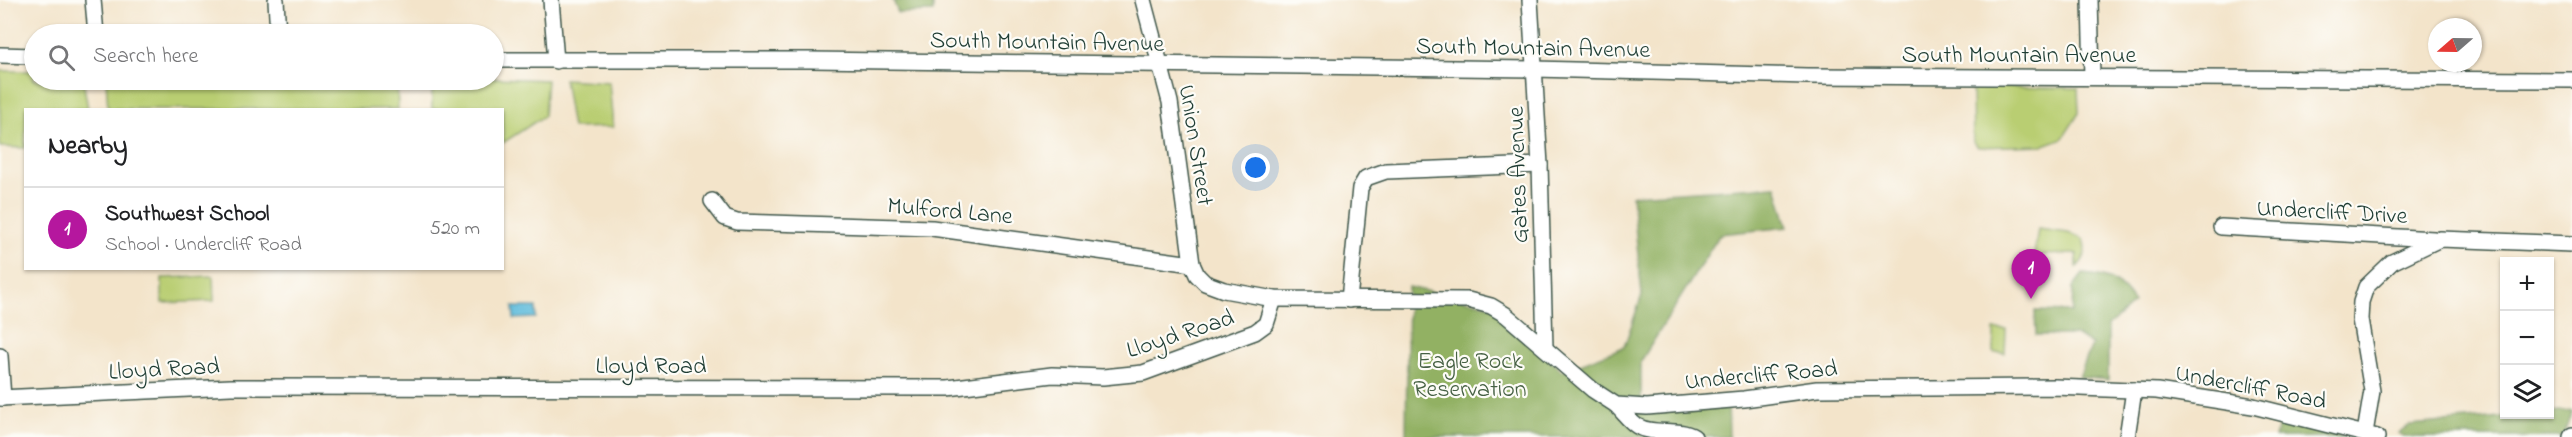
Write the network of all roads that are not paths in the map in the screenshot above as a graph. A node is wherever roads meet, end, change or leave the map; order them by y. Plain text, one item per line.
1 (93, 0) edge
2 (276, 0) edge
3 (552, 0) edge
4 (1143, 0) edge
5 (1530, 0) edge
6 (2090, 0) edge
7 (95, 24) edge
8 (277, 24) edge
9 (0, 55) edge
10 (24, 56) edge
11 (504, 60) edge
12 (556, 61) junction
13 (1161, 65) junction
14 (1535, 69) junction
15 (2092, 77) junction
16 (2572, 80) edge
17 (1540, 165) junction
18 (712, 201) dead end
19 (2221, 227) dead end
20 (2440, 239) junction
21 (2572, 244) edge
22 (1192, 264) junction
23 (1274, 299) junction
24 (1349, 300) junction
25 (1545, 348) junction
26 (0, 356) edge
27 (2134, 390) junction
28 (1, 398) edge
29 (1616, 405) junction
30 (2371, 435) edge
31 (1694, 437) edge
32 (2127, 437) edge

1 - 7 street
2 - 8 street
3 - 12 street
4 - 13 street, Union Street
5 - 14 street, Gates Avenue
6 - 15 street
9 - 10 street
11 - 12 street, South Mountain Avenue
12 - 13 street, South Mountain Avenue
13 - 14 street, South Mountain Avenue
13 - 22 street, Union Street
14 - 15 street, South Mountain Avenue
14 - 17 street, Gates Avenue
15 - 16 street, South Mountain Avenue
17 - 24 street
17 - 25 street, Gates Avenue
18 - 22 street, Mulford Lane
19 - 20 street, Undercliff Drive
20 - 21 street, Undercliff Drive
20 - 30 street
22 - 23 street
23 - 24 street
23 - 28 street, Lloyd Road
24 - 25 street
25 - 29 street
26 - 28 street
27 - 29 street, Undercliff Road
27 - 30 street, Undercliff Road
27 - 32 street
29 - 31 street

